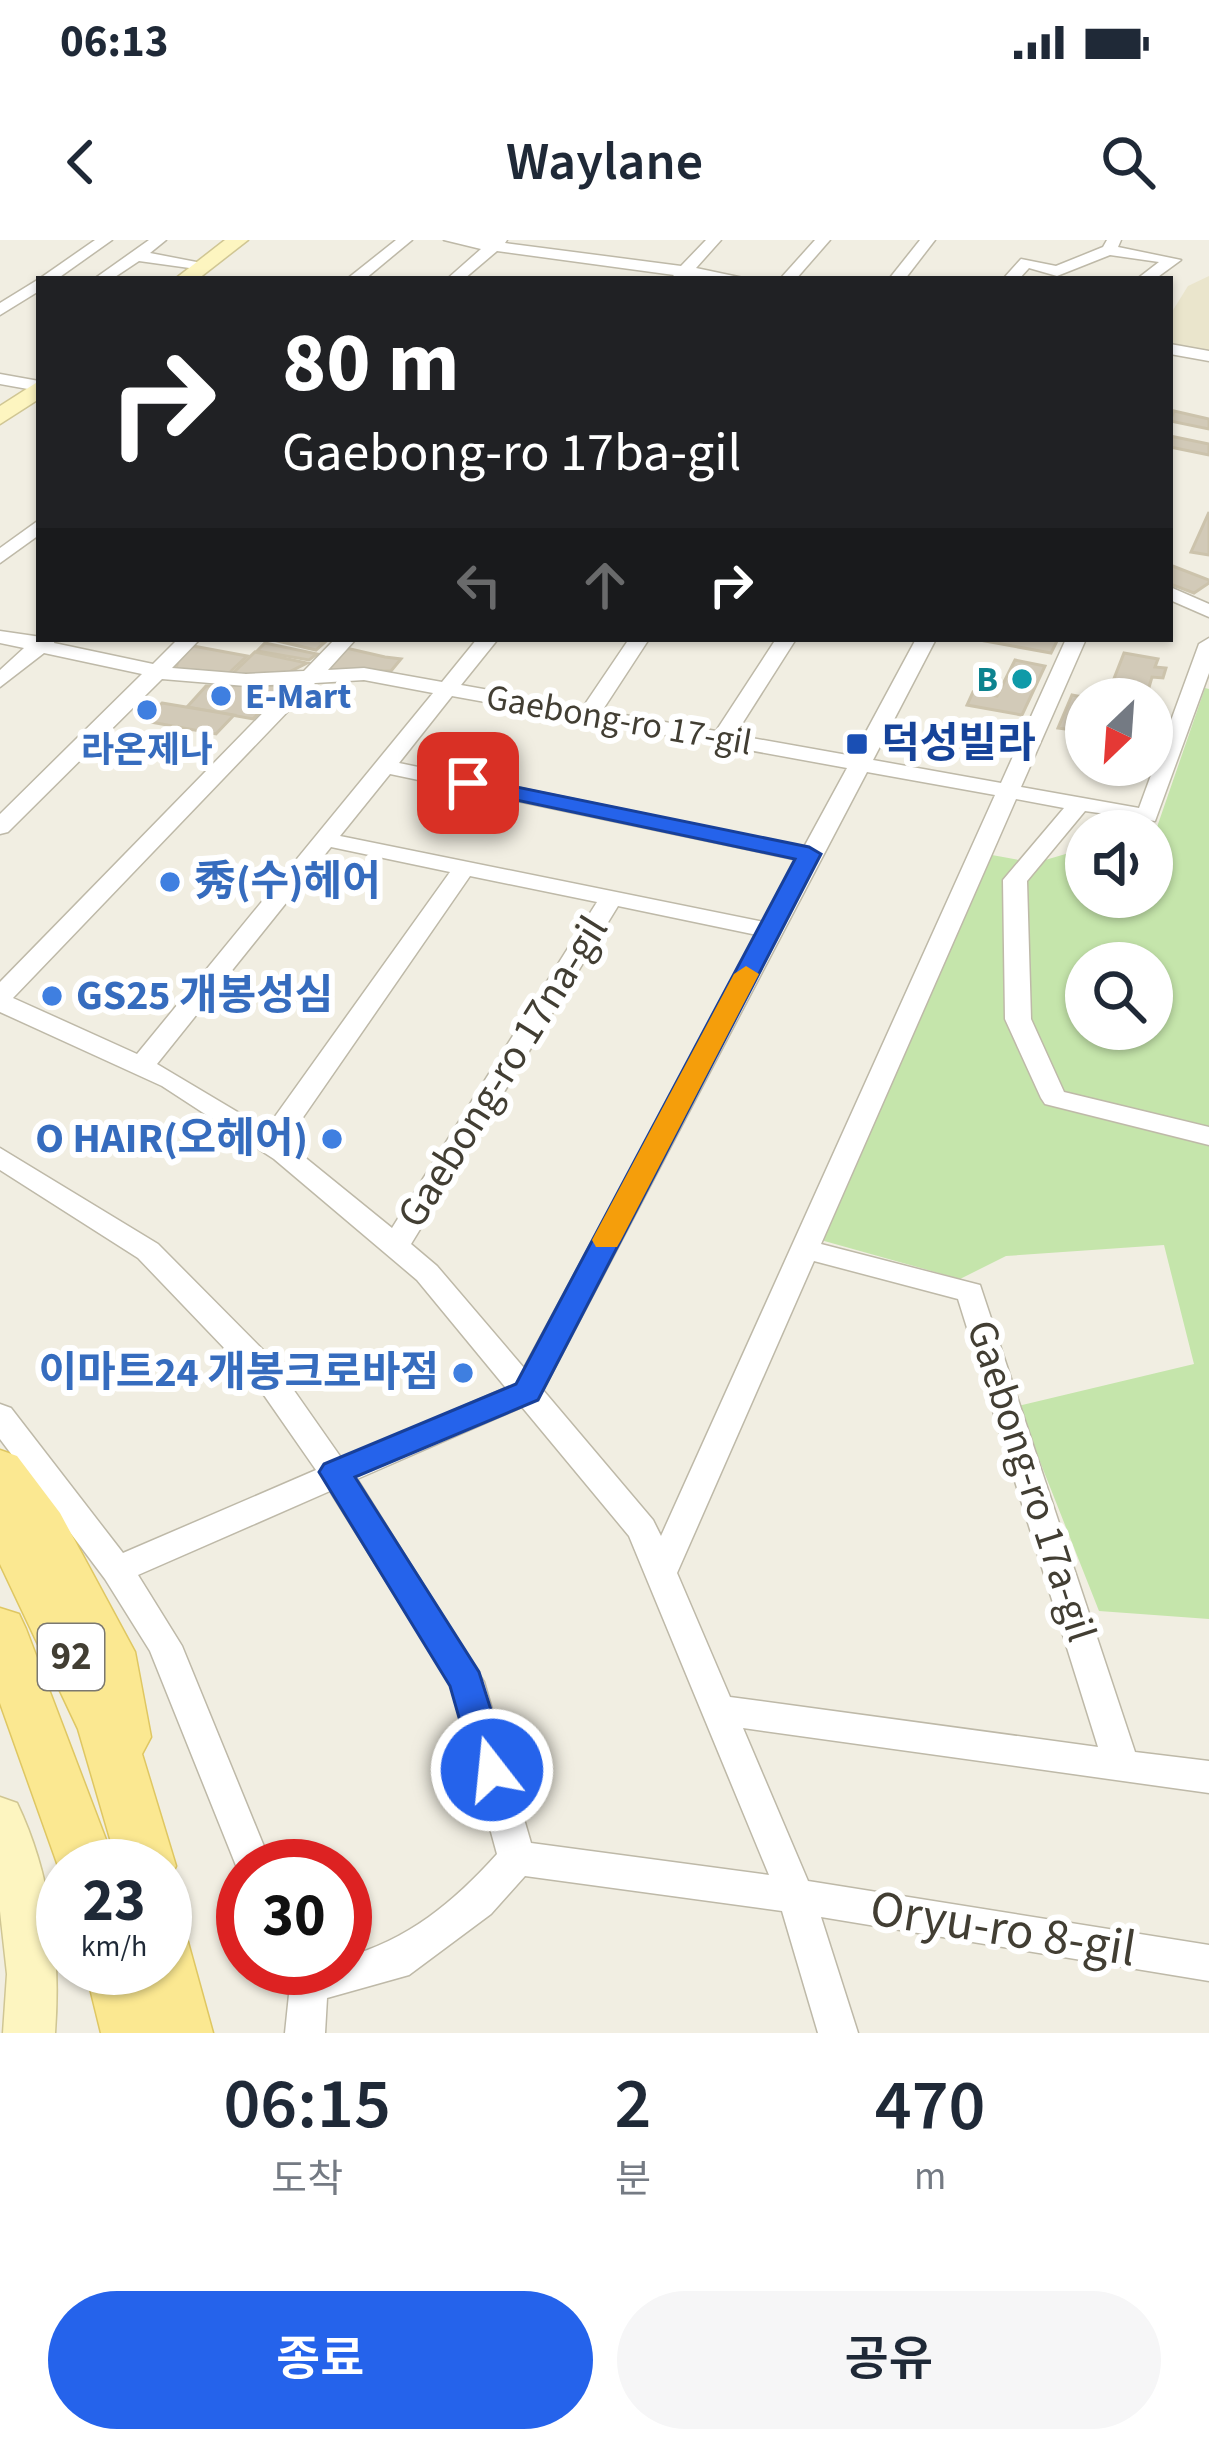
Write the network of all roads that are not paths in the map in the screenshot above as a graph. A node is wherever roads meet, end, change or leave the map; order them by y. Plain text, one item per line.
1 (105, 240) edge
2 (159, 240) edge
3 (238, 240) edge
4 (405, 240) edge
5 (452, 240) edge
6 (604, 240) edge
7 (714, 240) edge
8 (824, 240) edge
9 (928, 240) edge
10 (496, 243) edge
11 (1112, 245) edge
12 (136, 256) junction
13 (585, 258) junction
14 (204, 265) junction
15 (681, 275) edge
16 (51, 276) edge
17 (106, 276) edge
18 (189, 276) edge
19 (359, 276) edge
20 (458, 276) edge
21 (566, 276) edge
22 (791, 276) edge
23 (899, 276) edge
24 (1014, 276) edge
25 (1149, 276) edge
26 (36, 286) edge
27 (0, 310) edge
28 (1173, 350) edge
29 (1209, 356) edge
30 (0, 379) edge
31 (36, 386) edge
32 (36, 389) edge
33 (0, 417) edge
34 (36, 528) edge
35 (0, 557) edge
36 (1173, 594) edge
37 (1207, 609) edge
38 (0, 637) edge
39 (36, 641) edge
40 (44, 642) edge
41 (187, 642) edge
42 (343, 642) edge
43 (485, 642) edge
44 (637, 642) edge
45 (784, 642) edge
46 (924, 642) edge
47 (1075, 642) edge
48 (1209, 644) edge
49 (157, 671) junction
50 (311, 677) junction
51 (0, 681) edge
52 (445, 688) junction
53 (589, 715) junction
54 (722, 739) junction
55 (856, 764) junction
56 (382, 766) junction
57 (1007, 792) junction
58 (1079, 804) junction
59 (0, 827) edge
60 (323, 839) junction
61 (809, 854) junction
62 (464, 868) junction
63 (611, 898) junction
64 (770, 930) junction
65 (0, 999) edge
66 (141, 1066) junction
67 (1209, 1136) edge
68 (270, 1144) junction
69 (0, 1157) edge
70 (395, 1246) junction
71 (804, 1249) junction
72 (527, 1392) junction
73 (0, 1416) edge
74 (0, 1469) edge
75 (335, 1472) junction
76 (0, 1514) edge
77 (117, 1570) junction
78 (661, 1572) junction
79 (0, 1629) edge
80 (718, 1710) junction
81 (1122, 1765) junction
82 (1209, 1777) edge
83 (135, 1803) junction
84 (0, 1818) edge
85 (77, 1839) edge
86 (142, 1839) edge
87 (243, 1839) edge
88 (517, 1858) junction
89 (796, 1896) junction
90 (1209, 1963) edge
91 (372, 1966) edge
92 (122, 1995) edge
93 (174, 1995) edge
94 (305, 1995) edge
95 (29, 2033) edge
96 (131, 2033) edge
97 (183, 2033) edge
98 (305, 2033) edge
99 (838, 2033) edge

1 - 16 street
2 - 12 street
3 - 14 main road
4 - 19 street
5 - 10 street
6 - 13 street
7 - 15 street
8 - 22 street
9 - 23 street
10 - 13 street
10 - 20 street
11 - 24 street
11 - 25 street
12 - 14 street
12 - 17 street
13 - 15 street
13 - 21 street
14 - 18 main road
26 - 27 street
28 - 29 street
30 - 31 street
32 - 33 main road
34 - 35 street
36 - 37 street
38 - 39 street, Gaebong-ro 17-gil
40 - 49 street, Gaebong-ro 17-gil
40 - 51 street
41 - 49 street
42 - 50 street
43 - 52 street
44 - 53 street
45 - 54 street
46 - 55 street
47 - 57 street
48 - 58 street, Gaebong-ro 17-gil
49 - 50 street, Gaebong-ro 17-gil
49 - 59 street
50 - 52 street, Gaebong-ro 17-gil
50 - 65 street
52 - 53 street, Gaebong-ro 17-gil
52 - 56 street
53 - 54 street, Gaebong-ro 17-gil
54 - 55 street, Gaebong-ro 17-gil
55 - 57 street, Gaebong-ro 17-gil
55 - 61 street
56 - 60 street
56 - 61 street
57 - 58 street, Gaebong-ro 17-gil
57 - 71 street
58 - 67 street
60 - 62 street
60 - 66 street
61 - 64 street
62 - 63 street
62 - 68 street
63 - 64 street
63 - 70 street, Gaebong-ro 17na-gil
64 - 72 street
65 - 66 street, Gaebong-ro 17na-gil
66 - 68 street, Gaebong-ro 17na-gil
68 - 70 street, Gaebong-ro 17na-gil
69 - 75 street
70 - 72 street, Gaebong-ro 17na-gil
71 - 78 street
71 - 81 street, Gaebong-ro 17a-gil
72 - 75 street
72 - 78 street, Gaebong-ro 17na-gil
73 - 77 street
74 - 83 main road
75 - 77 street
75 - 88 street
76 - 83 main road, 92
77 - 87 street
78 - 80 street, Gaebong-ro 17na-gil
79 - 85 main road, 92
80 - 81 street
80 - 89 street, Gaebong-ro 17na-gil
81 - 82 street
83 - 86 main road, 92
84 - 95 main road
88 - 89 street
88 - 91 street
89 - 90 street, Oryu-ro 8-gil
89 - 99 street, Gaebong-ro 17na-gil
92 - 96 main road
93 - 97 main road
94 - 98 street

